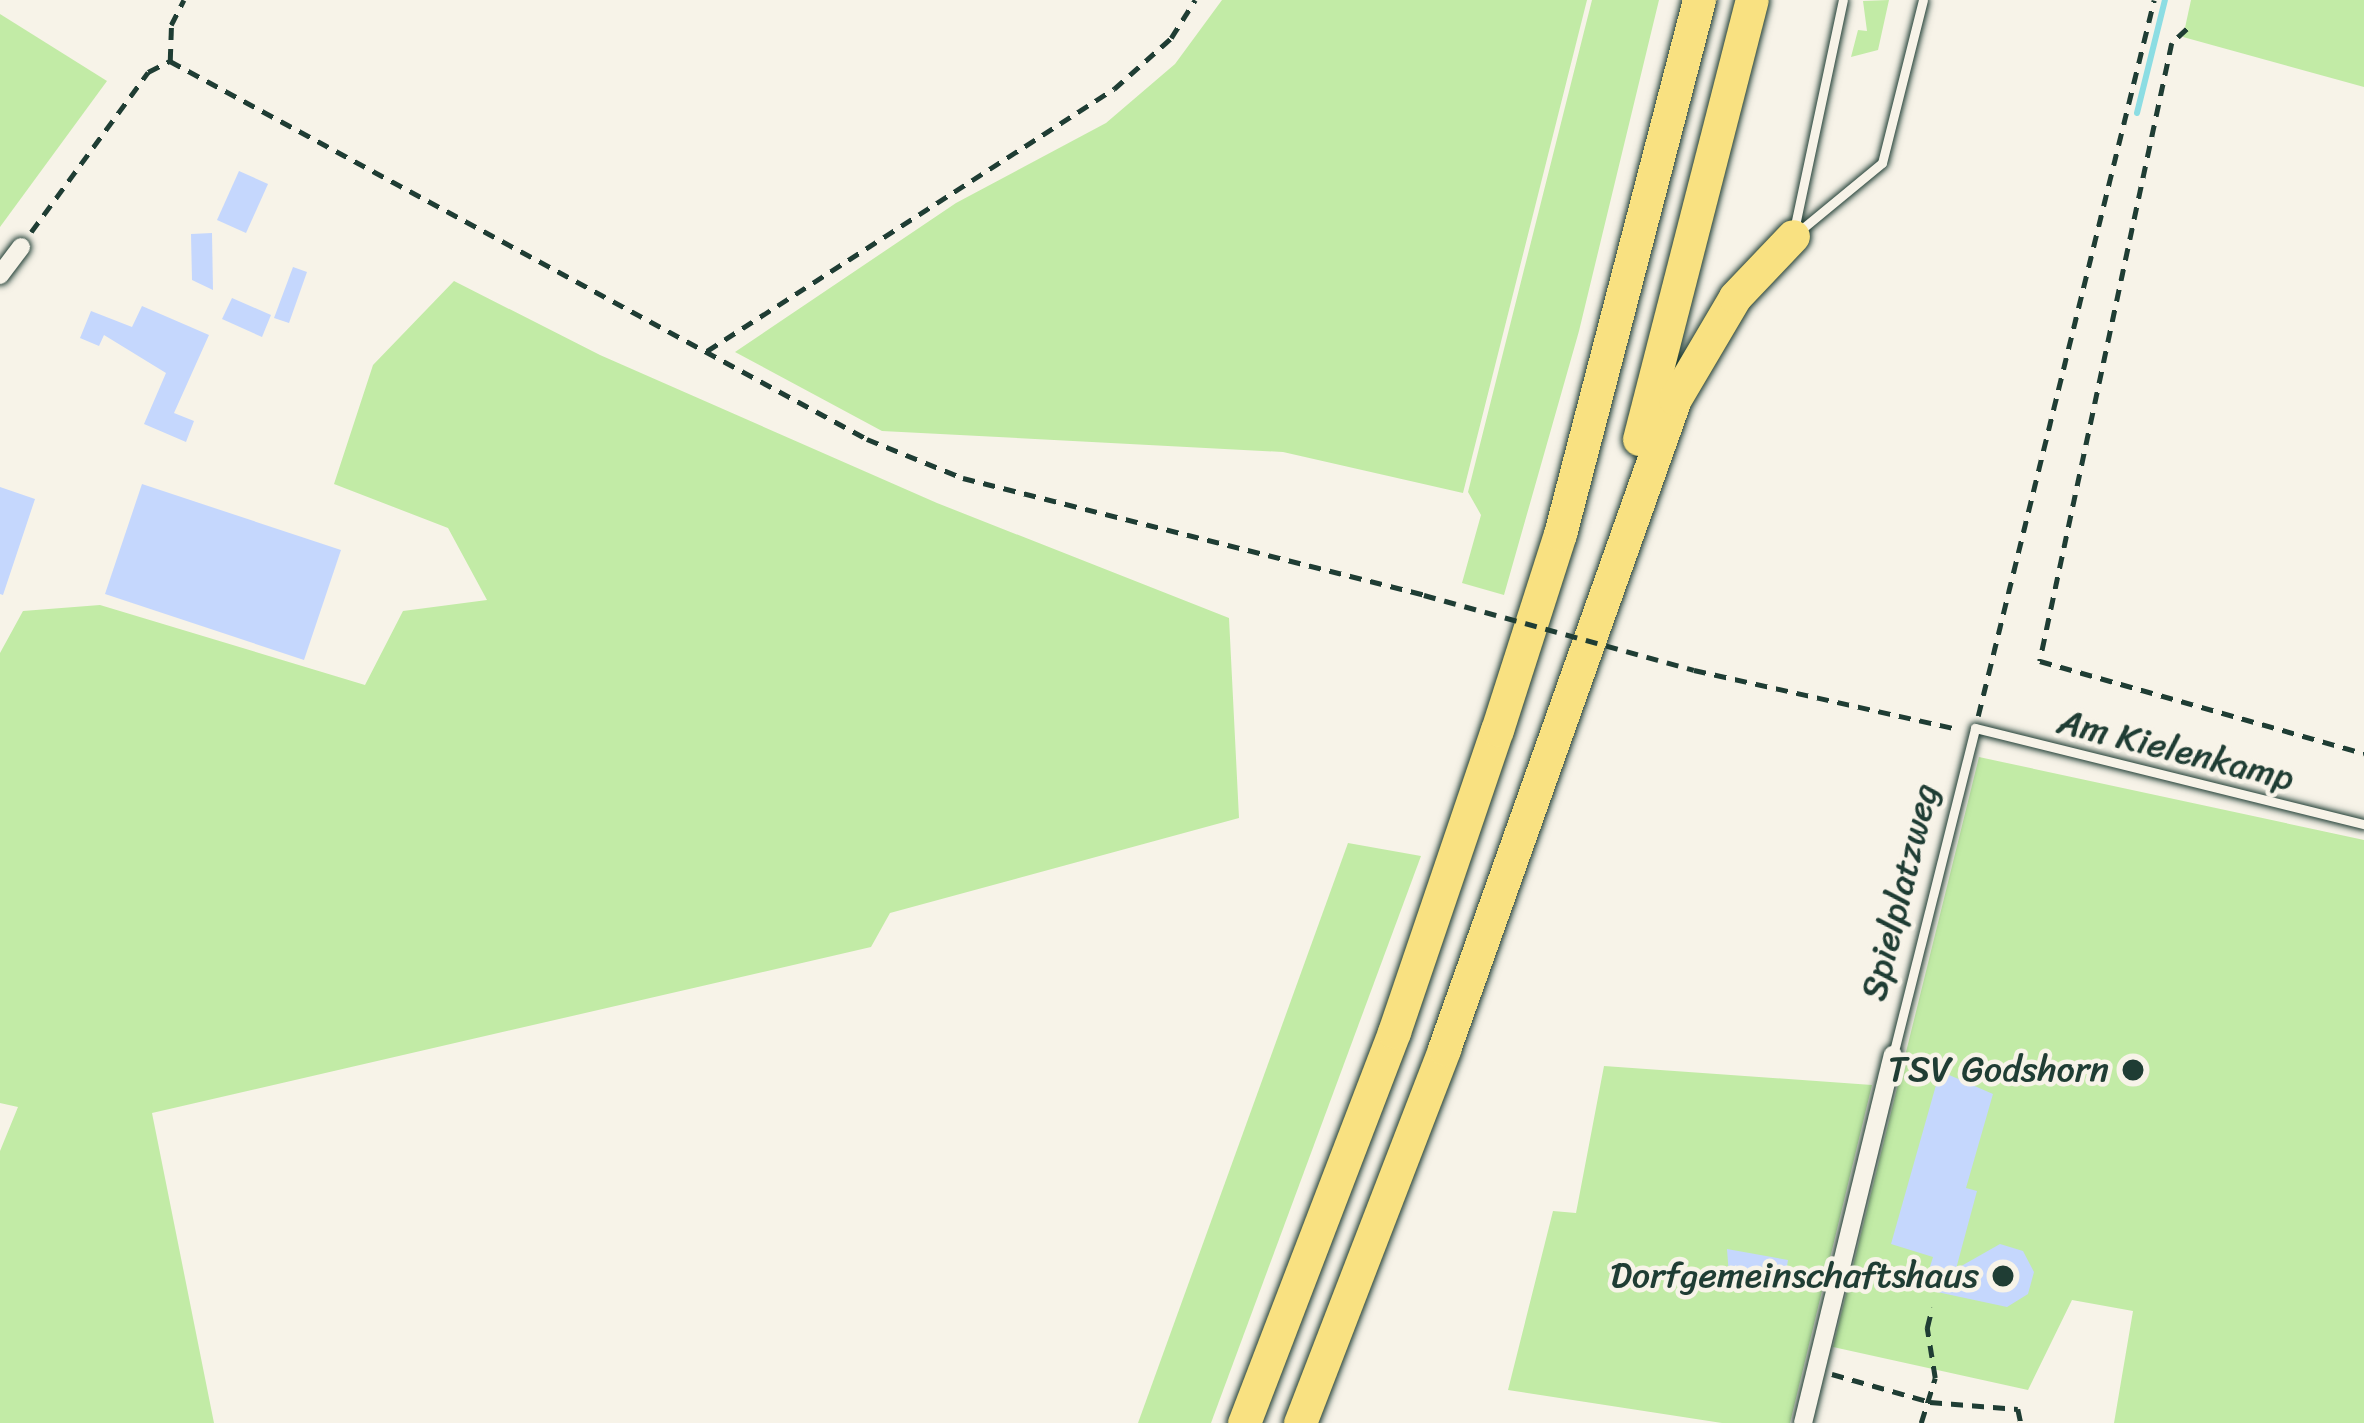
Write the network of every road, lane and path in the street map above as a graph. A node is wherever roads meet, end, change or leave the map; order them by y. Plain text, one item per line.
1 (184, 0) edge
2 (1195, 0) edge
3 (1699, 0) edge
4 (1752, 0) edge
5 (1844, 0) edge
6 (1923, 0) edge
7 (2155, 0) edge
8 (2186, 29) dead end
9 (170, 61) junction
10 (1792, 236) junction
11 (20, 247) joint
12 (0, 275) edge
13 (707, 351) junction
14 (1579, 654) junction
15 (1975, 728) junction
16 (2364, 753) edge
17 (2364, 824) edge
18 (1893, 1054) joint
19 (1932, 1308) dead end
20 (1816, 1369) junction
21 (1930, 1402) junction
22 (1244, 1423) edge
23 (1300, 1423) edge
24 (1803, 1423) edge
25 (1921, 1423) edge
26 (2021, 1423) edge

1 - 9 path
2 - 13 path
3 - 22 highway
4 - 14 highway
5 - 10 lane
6 - 10 lane
7 - 15 path
8 - 16 path
9 - 11 path
9 - 13 path
10 - 14 highway
11 - 12 street
13 - 15 path, bridge
14 - 23 highway
15 - 17 lane, Am Kielenkamp
15 - 18 lane, Spielplatzweg
18 - 20 street, Spielplatzweg
19 - 21 path
20 - 21 path
20 - 24 street, Spielplatzweg
21 - 25 path
21 - 26 path

